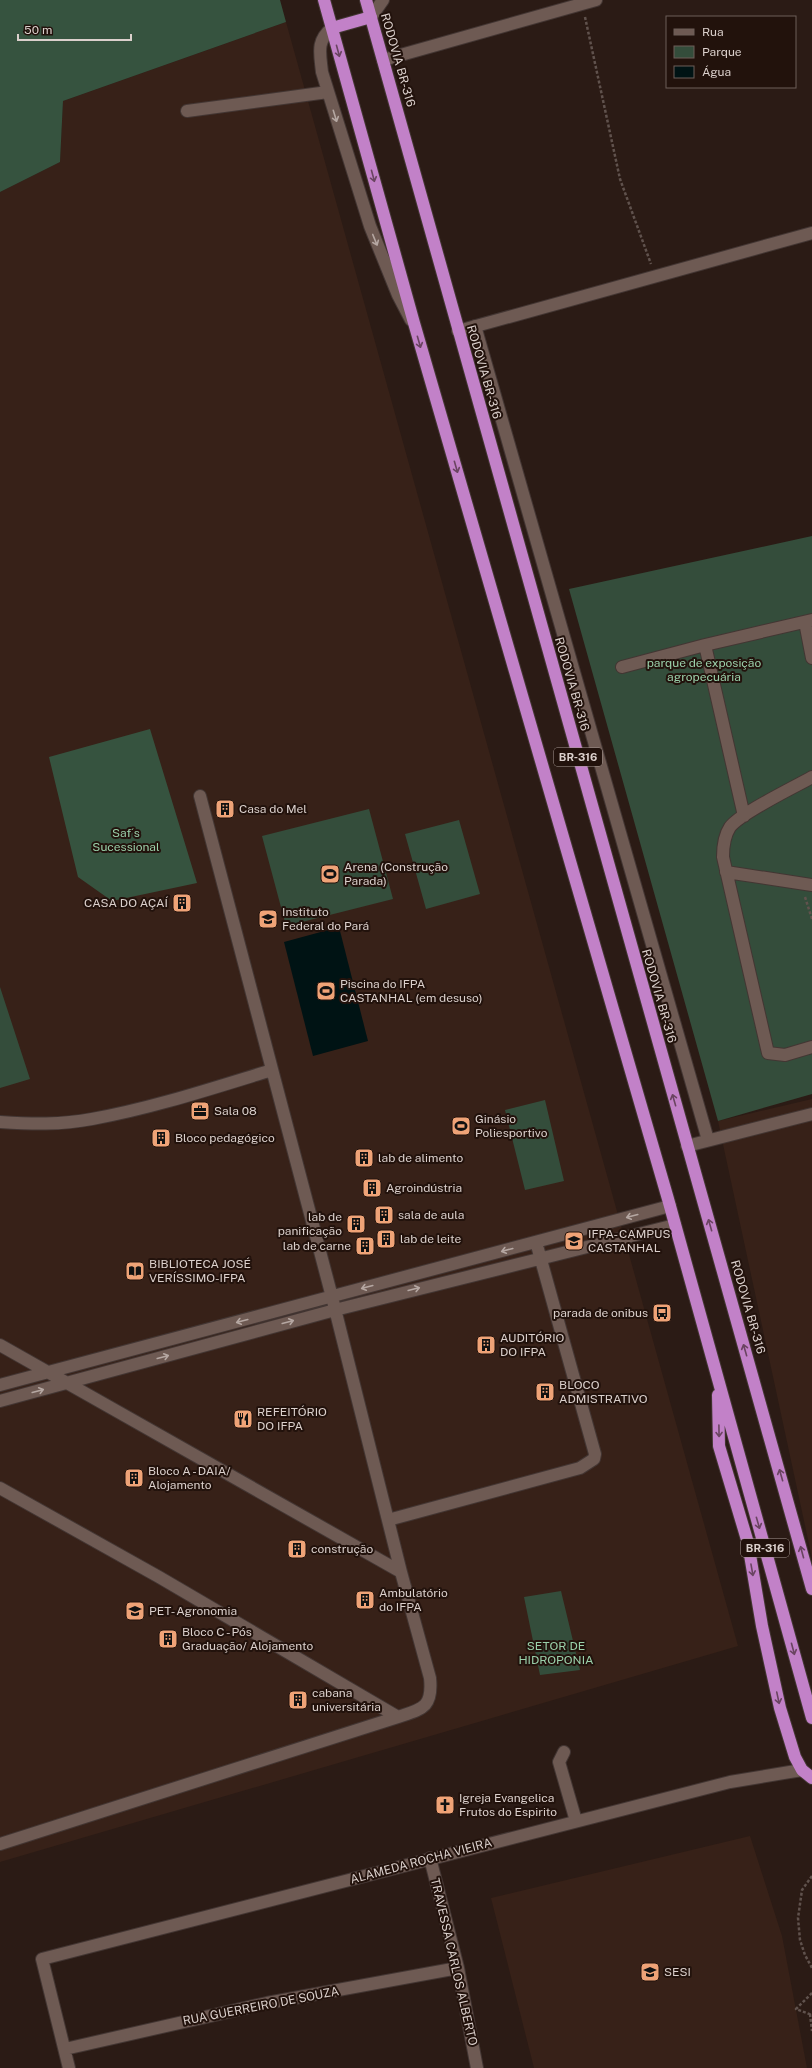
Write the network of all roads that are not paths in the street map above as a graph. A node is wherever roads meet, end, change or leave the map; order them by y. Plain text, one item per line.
1 (324, 0) edge
2 (366, 0) edge
3 (383, 0) edge
4 (596, 0) edge
5 (572, 4) edge
6 (371, 17) junction
7 (332, 28) junction
8 (383, 60) junction
9 (328, 92) junction
10 (187, 111) dead end
11 (812, 233) edge
12 (414, 323) junction
13 (475, 326) junction
14 (458, 331) junction
15 (808, 621) edge
16 (706, 645) junction
17 (812, 658) edge
18 (622, 667) dead end
19 (812, 777) edge
20 (200, 796) dead end
21 (744, 816) junction
22 (726, 872) junction
23 (807, 885) edge
24 (812, 1047) edge
25 (272, 1070) junction
26 (812, 1114) edge
27 (0, 1122) edge
28 (708, 1140) junction
29 (687, 1146) junction
30 (670, 1206) junction
31 (675, 1224) junction
32 (535, 1242) junction
33 (540, 1257) junction
34 (332, 1297) junction
35 (335, 1310) junction
36 (0, 1345) edge
37 (47, 1372) junction
38 (718, 1378) junction
39 (67, 1383) junction
40 (0, 1385) edge
41 (0, 1401) edge
42 (0, 1488) edge
43 (388, 1520) junction
44 (401, 1572) junction
45 (812, 1589) edge
46 (398, 1718) junction
47 (812, 1718) edge
48 (564, 1752) dead end
49 (807, 1774) edge
50 (576, 1821) junction
51 (0, 1844) edge
52 (430, 1858) junction
53 (458, 1968) junction
54 (65, 2049) junction
55 (478, 2067) edge
56 (69, 2068) edge

1 - 7 highway, BR-316
2 - 6 highway, RODOVIA BR-316 / BR-316
3 - 6 street
4 - 5 street
5 - 8 street
6 - 7 highway
6 - 8 highway, RODOVIA BR-316 / BR-316
7 - 9 street
7 -> 12 highway, BR-316
8 - 14 highway, RODOVIA BR-316 / BR-316
9 - 10 street
9 -> 12 street
11 - 13 street
12 -> 30 highway, BR-316
13 - 14 street
13 - 28 street
29 -> 14 highway, RODOVIA BR-316 / BR-316
15 - 16 street
15 - 17 street
16 - 18 street
16 - 21 street
19 - 21 street
20 - 25 street
21 - 22 street
22 - 23 street
22 - 24 street
25 - 27 street
25 - 34 street
26 - 28 street
28 - 29 street
45 -> 29 highway, RODOVIA BR-316 / BR-316
30 - 31 highway, BR-316
30 -> 32 street
31 - 33 street
31 - 38 highway, BR-316
32 - 33 street
32 -> 34 street
35 -> 33 street
33 - 43 street
34 - 35 street
34 -> 37 street
39 -> 35 street
35 - 43 street
36 - 37 street
37 - 39 street
37 - 40 street
38 -> 47 highway, BR-316
38 -> 49 highway
41 -> 39 street
39 - 44 street
42 - 46 street
43 - 44 street
44 - 46 street
46 - 51 street
48 - 50 street
49 - 50 street, ALAMEDA ROCHA VIEIRA
50 - 52 street, ALAMEDA ROCHA VIEIRA
52 - 53 street, TRAVESSA CARLOS ALBERTO
52 - 54 street, ALAMEDA ROCHA VIEIRA
53 - 54 street, RUA GUERREIRO DE SOUZA
53 - 55 street, TRAVESSA CARLOS ALBERTO
54 - 56 street

